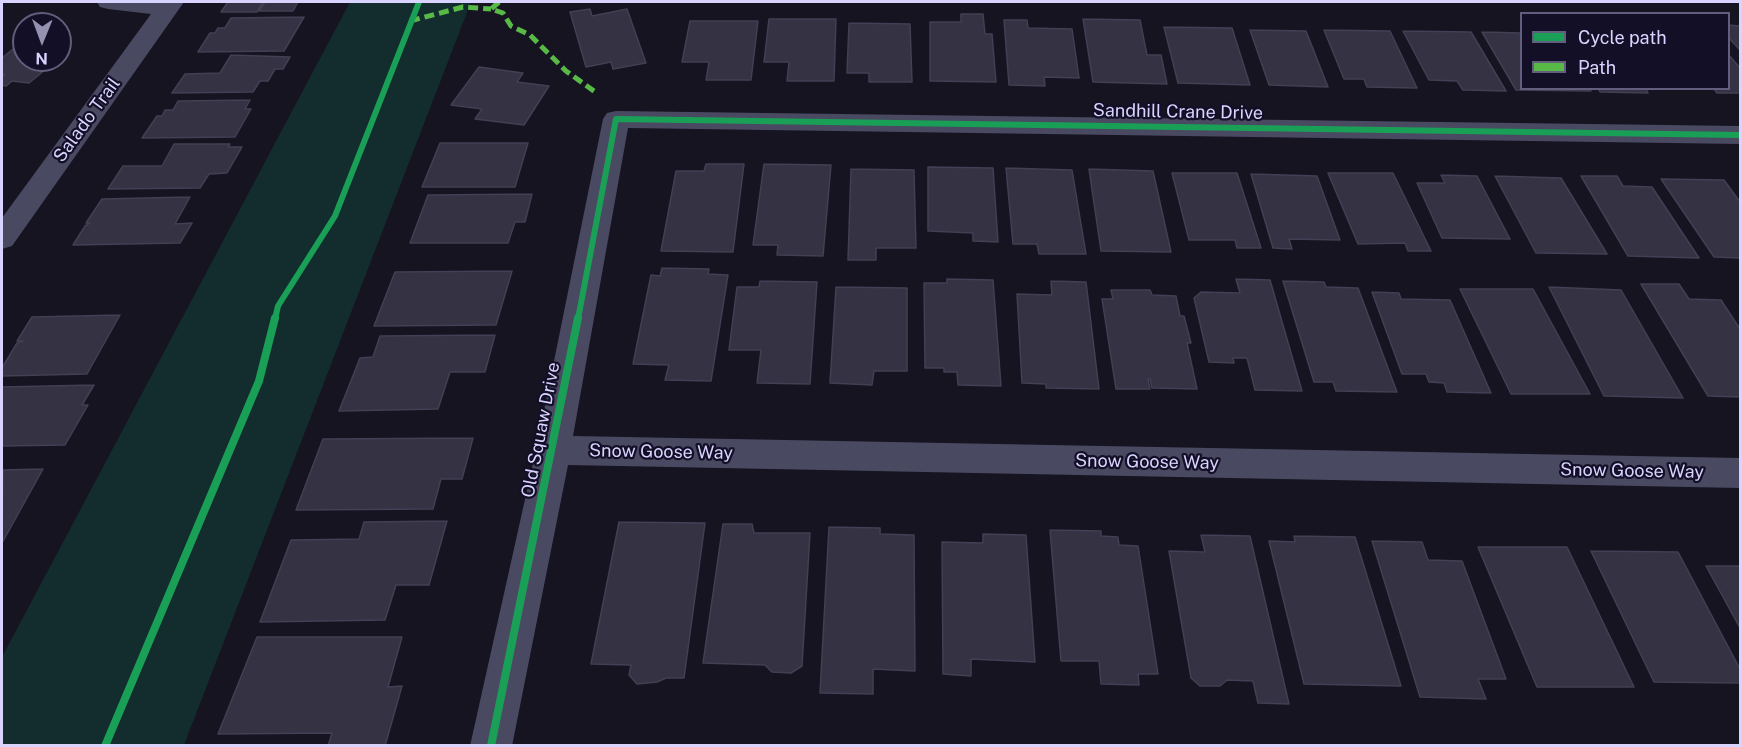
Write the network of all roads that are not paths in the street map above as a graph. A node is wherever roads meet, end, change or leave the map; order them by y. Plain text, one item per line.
1 (108, 2) edge
2 (170, 5) edge
3 (616, 118) joint
4 (1740, 135) edge
5 (2, 239) edge
6 (553, 450) junction
7 (1740, 473) edge
8 (491, 746) edge

1 - 2 street
2 - 5 street, Salado Trail
3 - 4 street, Sandhill Crane Drive
3 - 6 street, Old Squaw Drive
6 - 7 street, Snow Goose Way
6 - 8 street, Old Squaw Drive

